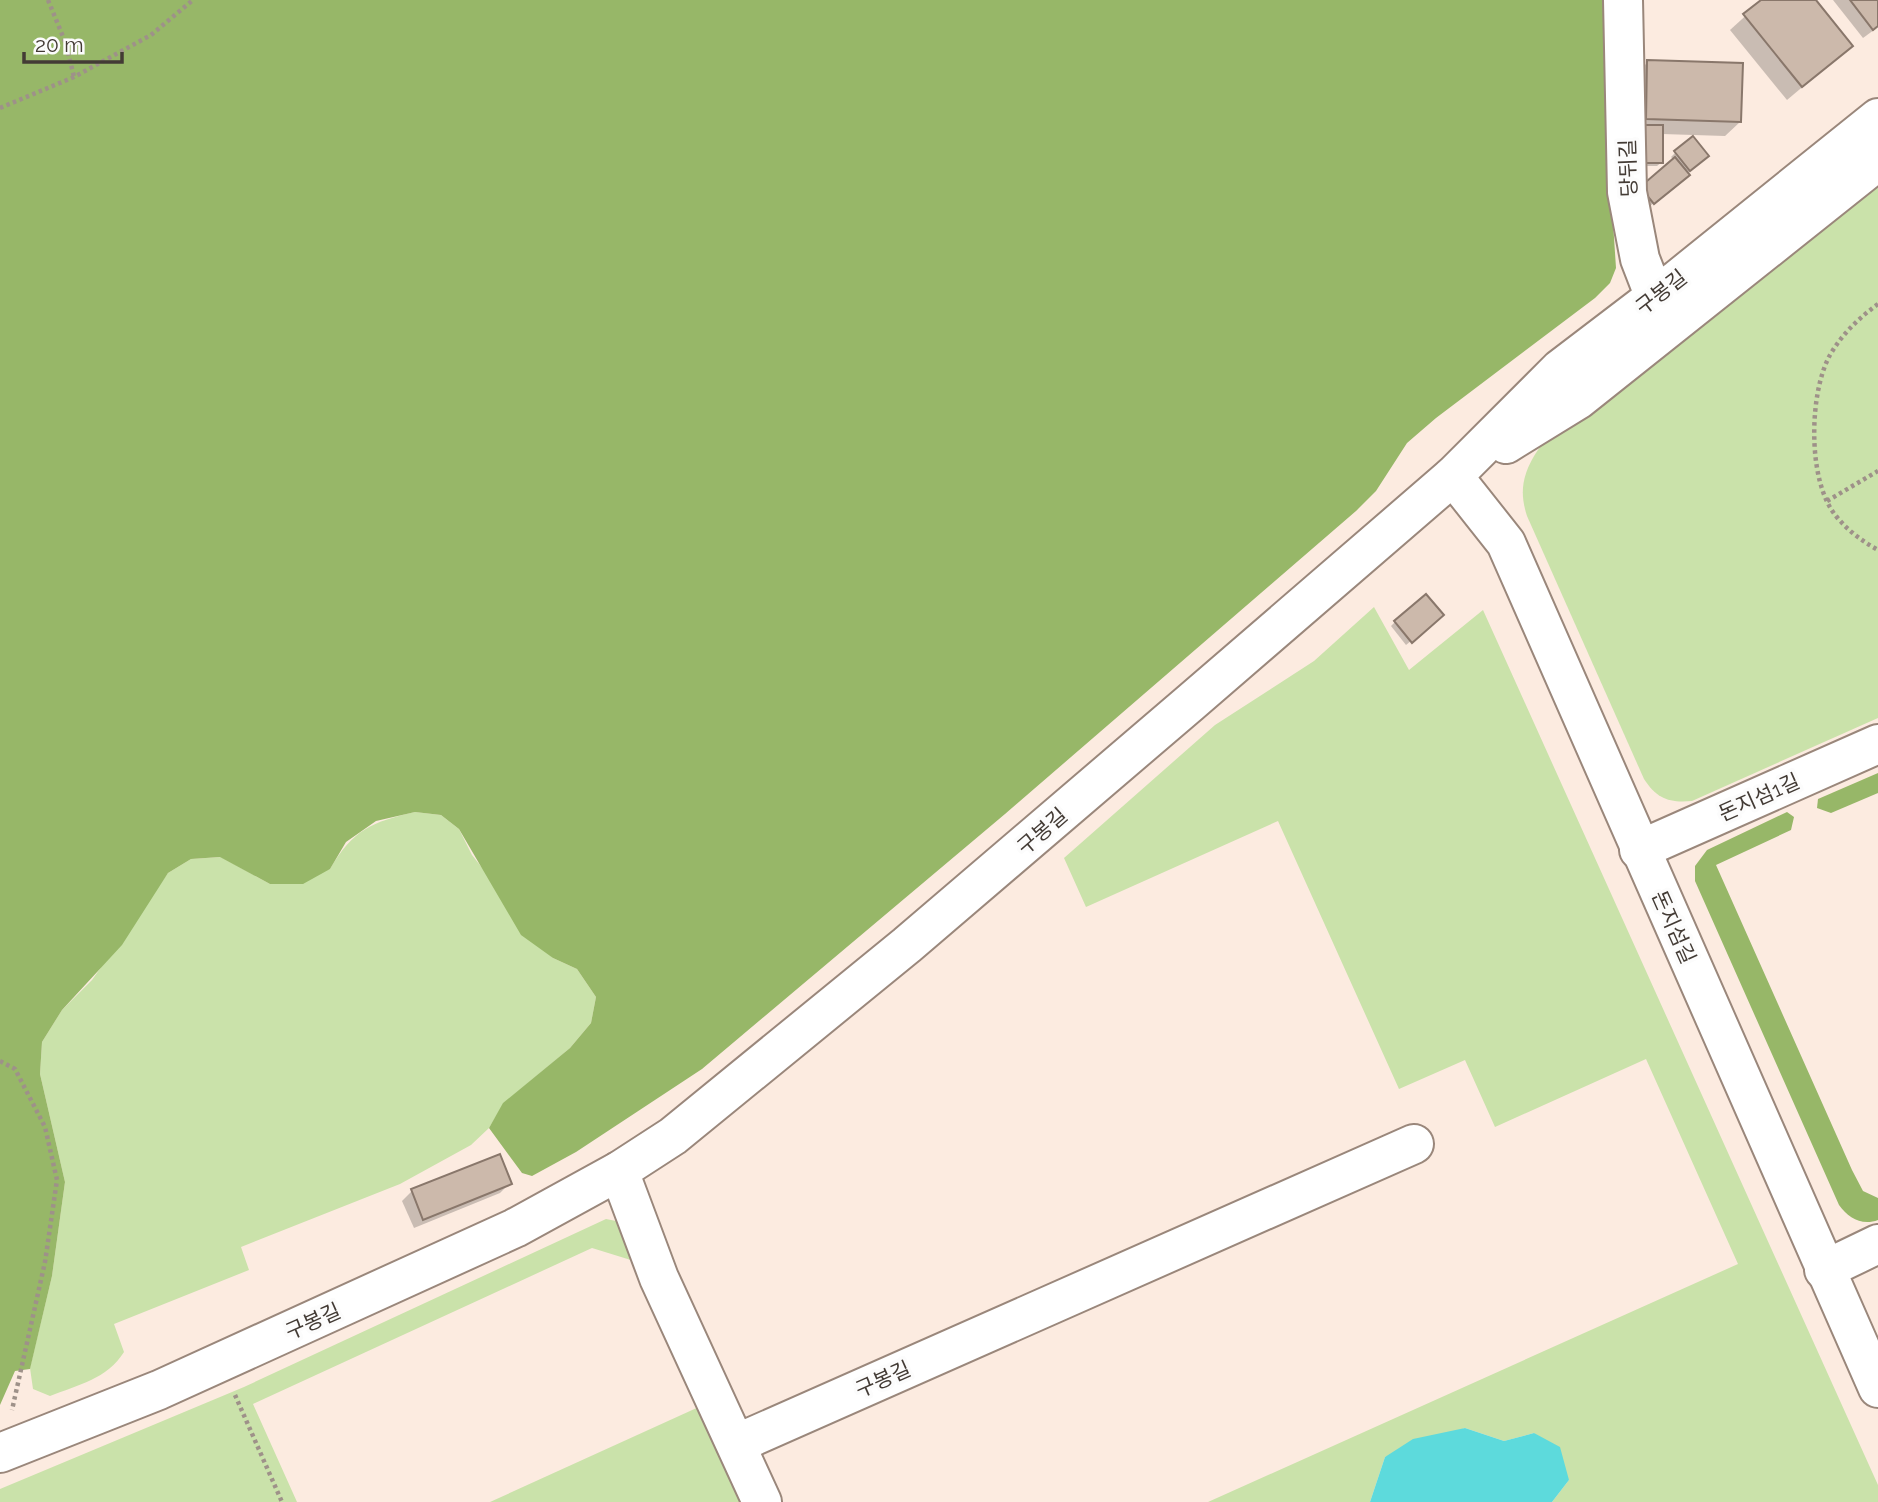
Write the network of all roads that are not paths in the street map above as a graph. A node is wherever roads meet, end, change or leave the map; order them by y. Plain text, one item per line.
1 (1623, 0) edge
2 (1878, 118) edge
3 (1878, 161) edge
4 (1661, 314) junction
5 (1453, 476) junction
6 (1878, 744) edge
7 (1640, 850) junction
8 (1414, 1144) dead end
9 (619, 1171) junction
10 (1878, 1244) edge
11 (1825, 1270) junction
12 (1878, 1388) edge
13 (736, 1444) junction
14 (1, 1453) edge
15 (762, 1502) edge

1 - 4 street, 당뒤길
2 - 4 street, 구봉길
3 - 4 street, 구봉길
4 - 5 street, 구봉길
5 - 7 street, 돈지섬길
5 - 9 street, 구봉길
6 - 7 street, 돈지섬1길
7 - 11 street, 돈지섬길
8 - 13 street, 구봉길
9 - 13 street
9 - 14 street, 구봉길
10 - 11 street
11 - 12 street, 돈지섬길
13 - 15 street

